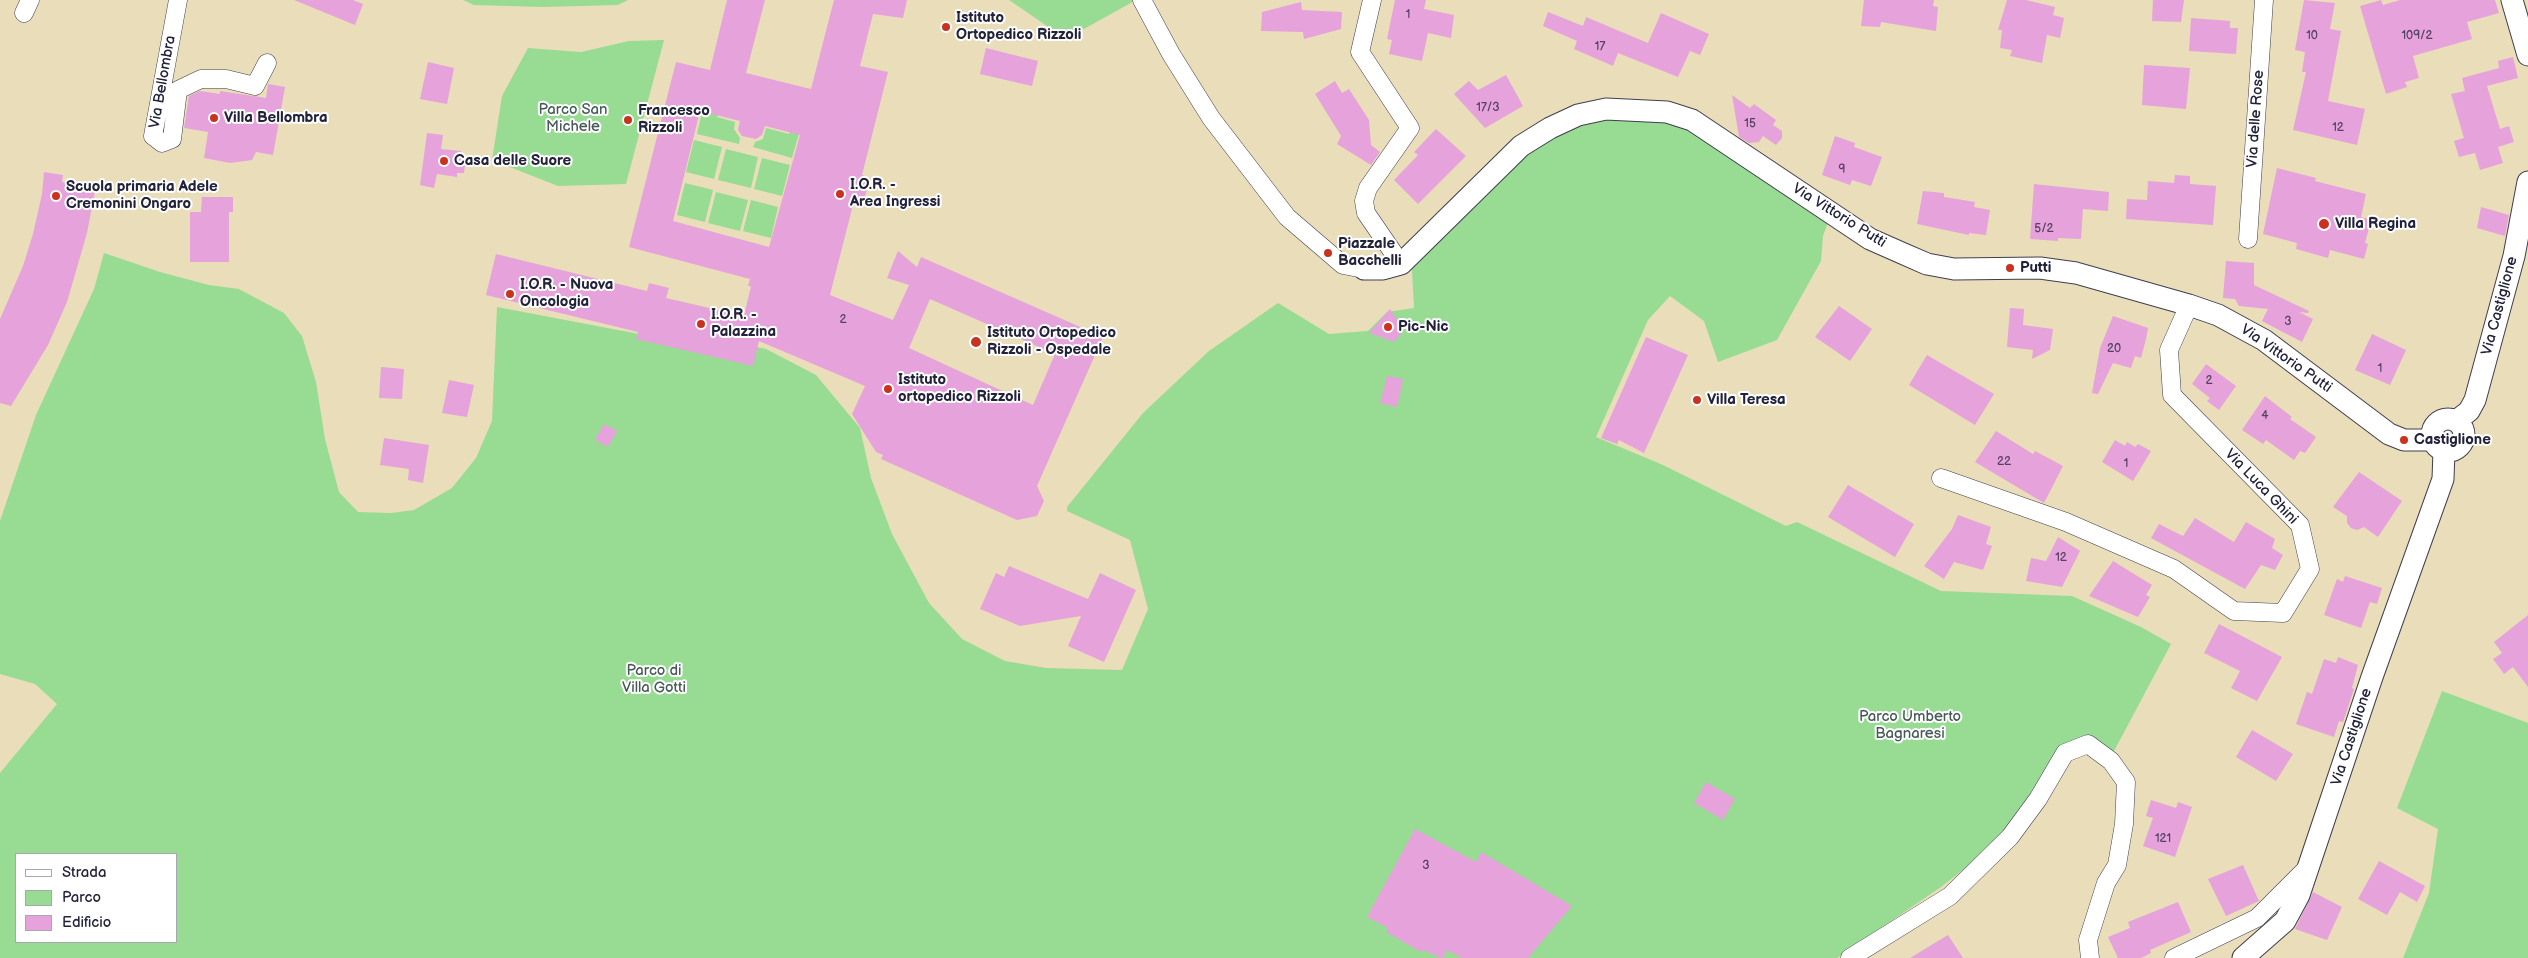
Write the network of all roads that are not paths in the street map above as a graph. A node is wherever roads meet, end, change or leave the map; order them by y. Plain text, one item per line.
1 (178, 0) edge
2 (1142, 0) edge
3 (1372, 0) edge
4 (2264, 0) edge
5 (2512, 0) edge
6 (2528, 55) edge
7 (267, 63) dead end
8 (2528, 182) edge
9 (2248, 238) dead end
10 (1401, 264) junction
11 (1364, 269) junction
12 (1343, 278) dead end
13 (2189, 304) junction
14 (2439, 446) junction
15 (1941, 478) dead end
16 (2310, 866) junction
17 (1850, 958) edge
18 (2090, 958) edge
19 (2174, 958) edge
20 (2243, 958) edge

1 - 7 street, Via Bellombra
2 - 11 street
3 - 10 street
4 - 9 street, Via delle Rose
5 - 6 street
8 - 14 street, Via Castiglione
10 - 11 street
10 - 13 street, Via Vittorio Putti
11 - 12 street
13 - 14 street, Via Vittorio Putti
13 - 15 street, Via Luca Ghini
14 - 16 street, Via Castiglione
16 - 19 street, Via Castiglione
16 - 20 street
17 - 18 street

